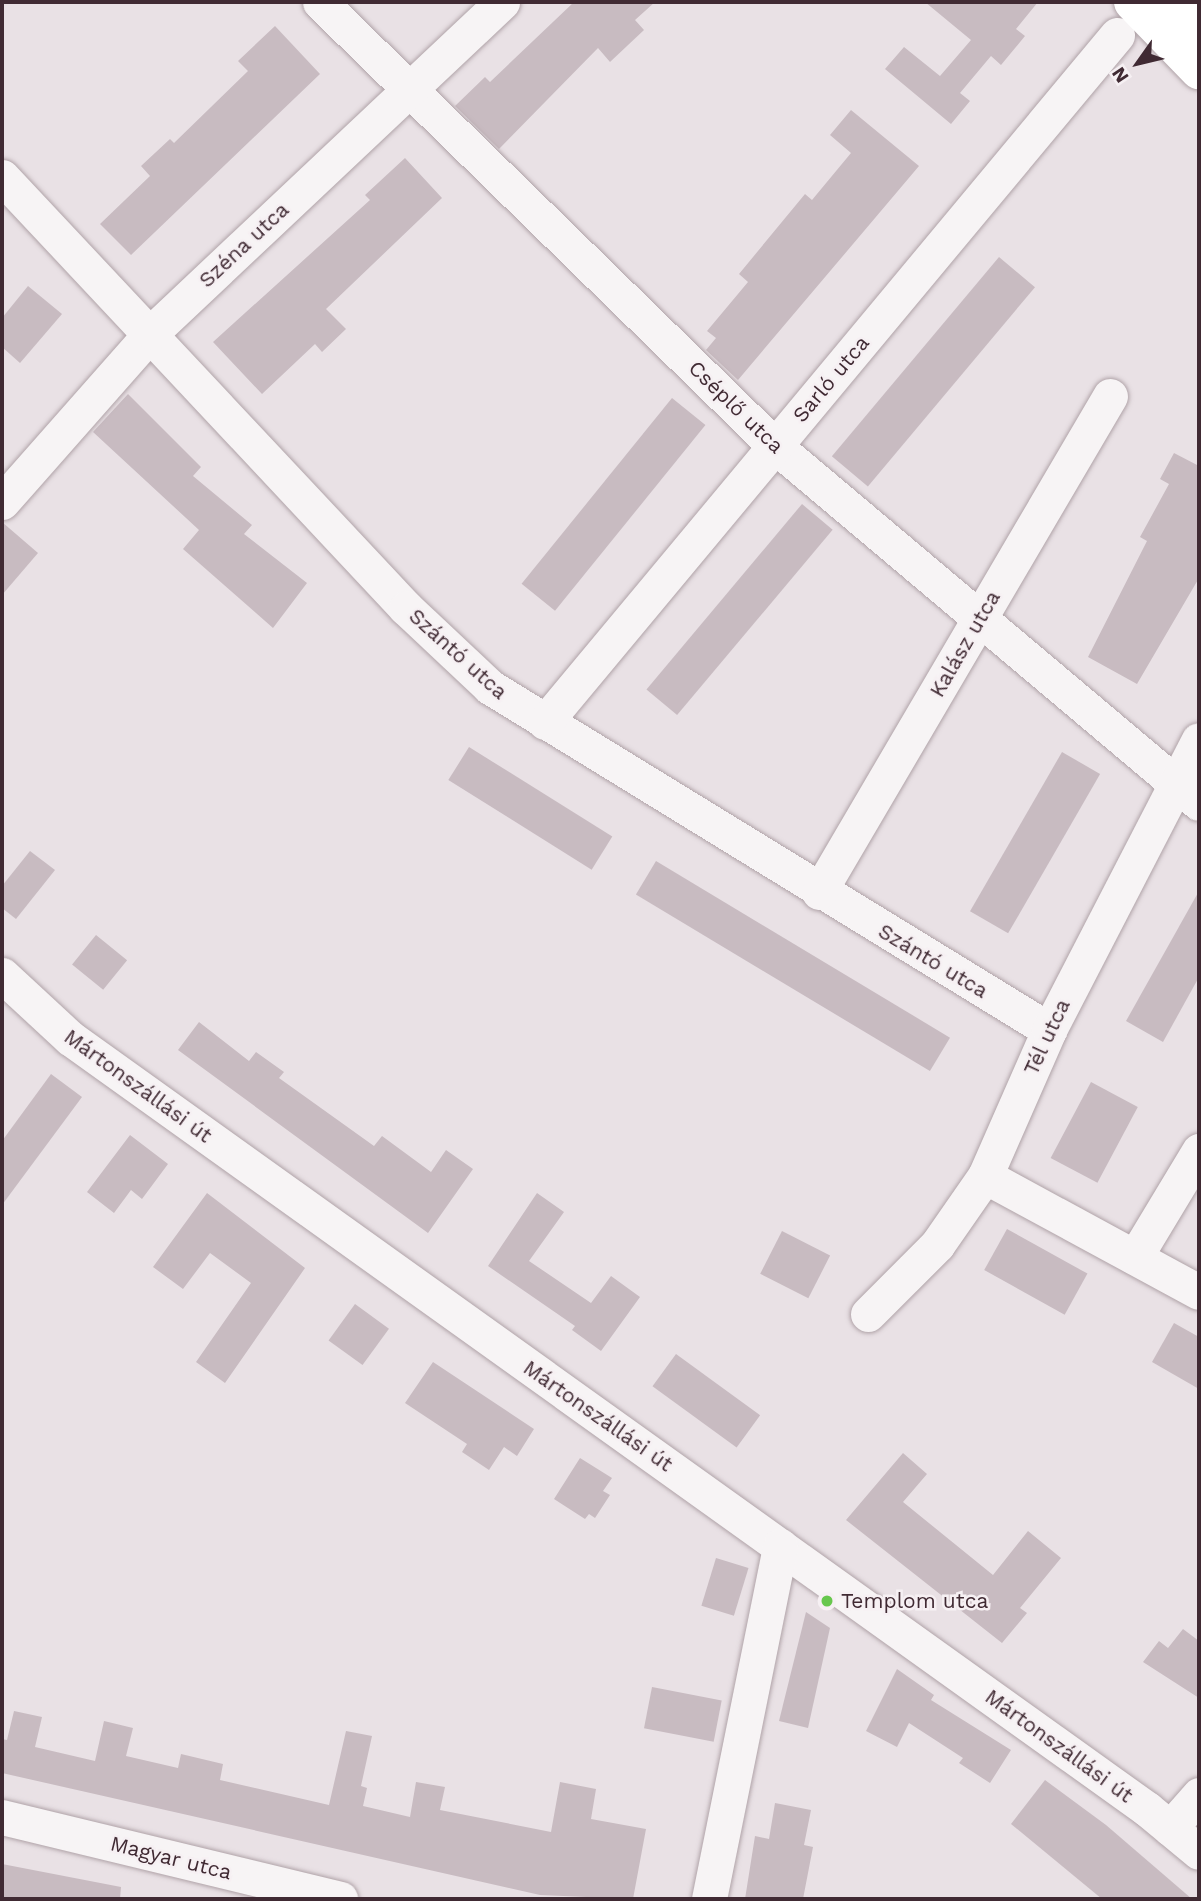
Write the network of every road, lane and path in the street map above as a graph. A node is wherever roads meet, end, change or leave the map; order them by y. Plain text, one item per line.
1 (320, 2) edge
2 (502, 2) edge
3 (1174, 2) edge
4 (1125, 19) edge
5 (1199, 27) edge
6 (1199, 70) edge
7 (410, 90) junction
8 (2, 177) edge
9 (152, 332) junction
10 (1111, 396) dead end
11 (775, 446) junction
12 (2, 502) edge
13 (979, 620) junction
14 (545, 722) junction
15 (1199, 740) edge
16 (1188, 794) edge
17 (819, 892) junction
18 (2, 975) edge
19 (1049, 1030) junction
20 (1199, 1150) edge
21 (985, 1175) junction
22 (1135, 1257) junction
23 (1199, 1292) edge
24 (868, 1314) dead end
25 (780, 1546) junction
26 (1199, 1795) edge
27 (2, 1817) edge
28 (1170, 1828) junction
29 (1199, 1852) edge
30 (340, 1899) edge
31 (709, 1899) edge

1 - 7 street, Cséplő utca
2 - 7 street, Széna utca
3 - 5 main road
4 - 6 main road
4 - 11 street, Sarló utca
7 - 9 street, Széna utca
7 - 11 street, Cséplő utca
8 - 9 street, Szántó utca
9 - 12 street, Széna utca
9 - 14 street, Szántó utca
10 - 13 street, Kalász utca
11 - 13 street, Cséplő utca
11 - 14 street, Sarló utca
13 - 16 street, Cséplő utca
13 - 17 street, Kalász utca
14 - 17 street, Szántó utca
15 - 16 street, Tél utca
16 - 19 street, Tél utca
17 - 19 street, Szántó utca
18 - 25 street, Mártonszállási út
19 - 21 street, Tél utca
20 - 22 street
21 - 22 street
21 - 24 street, Tél utca
22 - 23 street
25 - 28 street, Mártonszállási út
25 - 31 street
26 - 28 street
27 - 30 street, Magyar utca
28 - 29 street, Mártonszállási út

